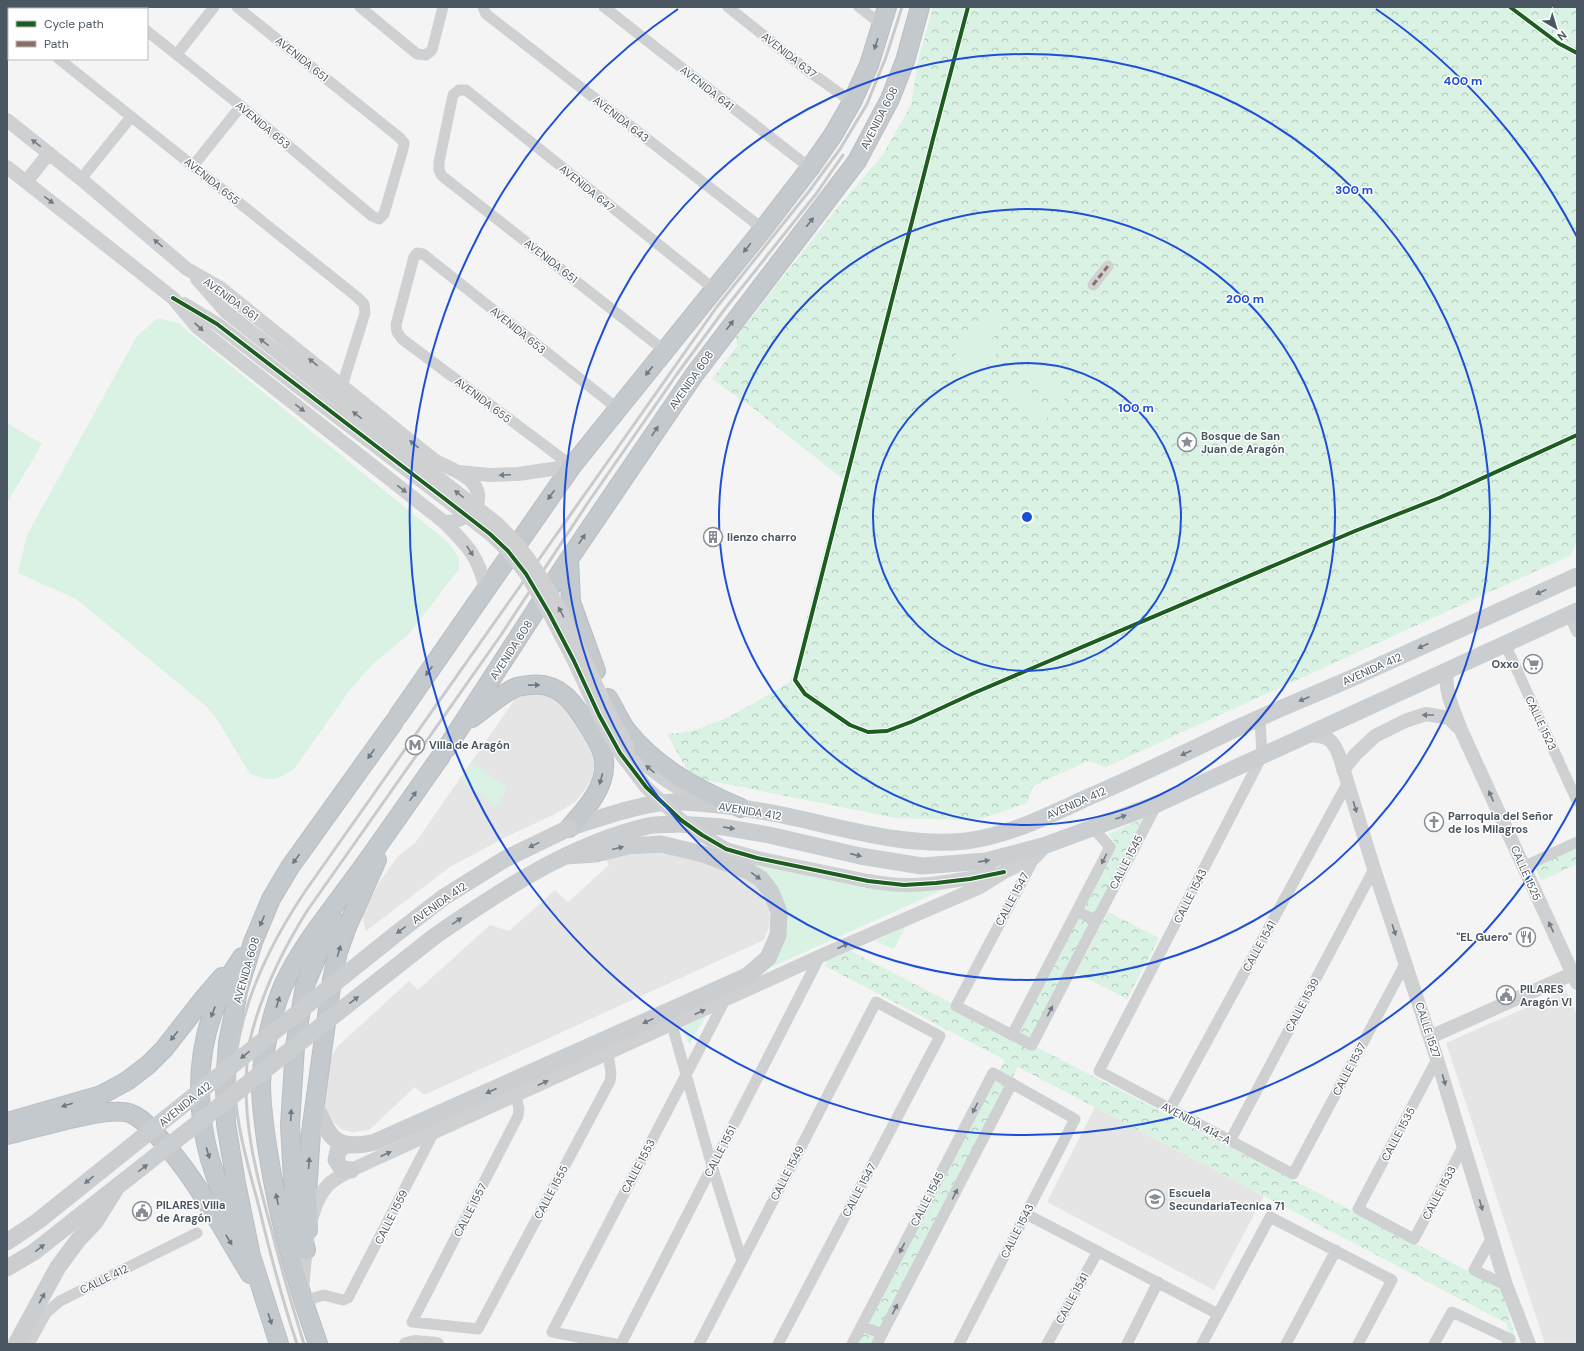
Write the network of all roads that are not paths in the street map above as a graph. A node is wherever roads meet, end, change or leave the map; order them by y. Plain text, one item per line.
1 (214, 7) edge
2 (237, 7) edge
3 (360, 7) edge
4 (443, 7) edge
5 (484, 7) edge
6 (604, 7) edge
7 (728, 7) edge
8 (859, 7) edge
9 (887, 7) edge
10 (920, 7) edge
11 (882, 25) junction
12 (148, 31) edge
13 (177, 54) junction
14 (60, 60) edge
15 (852, 102) junction
16 (241, 106) junction
17 (132, 117) junction
18 (7, 120) edge
19 (49, 153) junction
20 (194, 166) junction
21 (7, 167) edge
22 (810, 168) junction
23 (439, 170) joint
24 (81, 179) junction
25 (26, 182) junction
26 (379, 219) joint
27 (763, 229) junction
28 (417, 253) joint
29 (1108, 266) dead end
30 (187, 269) junction
31 (1093, 285) dead end
32 (714, 290) junction
33 (173, 298) junction
34 (665, 351) junction
35 (342, 386) junction
36 (323, 398) junction
37 (618, 409) junction
38 (572, 466) junction
39 (458, 472) junction
40 (444, 522) junction
41 (569, 559) junction
42 (1577, 576) edge
43 (486, 589) junction
44 (1573, 613) edge
45 (1577, 632) edge
46 (1505, 644) junction
47 (1447, 671) junction
48 (1260, 718) junction
49 (463, 725) junction
50 (1461, 730) junction
51 (1308, 735) junction
52 (1262, 756) junction
53 (1344, 770) junction
54 (1348, 784) junction
55 (1577, 801) edge
56 (1156, 804) junction
57 (718, 806) junction
58 (741, 808) junction
59 (390, 828) junction
60 (569, 828) junction
61 (1093, 828) junction
62 (1577, 842) edge
63 (1040, 851) junction
64 (566, 856) junction
65 (1523, 868) junction
66 (1374, 869) junction
67 (1004, 872) junction
68 (351, 884) junction
69 (1077, 911) junction
70 (1096, 921) junction
71 (253, 942) junction
72 (819, 958) junction
73 (1405, 964) junction
74 (1575, 979) edge
75 (725, 1000) junction
76 (672, 1025) junction
77 (940, 1036) joint
78 (1012, 1036) junction
79 (1430, 1037) junction
80 (608, 1053) junction
81 (1437, 1059) junction
82 (1100, 1071) joint
83 (686, 1075) junction
84 (1012, 1083) junction
85 (516, 1096) junction
86 (316, 1107) junction
87 (1170, 1109) junction
88 (7, 1122) edge
89 (434, 1132) junction
90 (7, 1135) edge
91 (1230, 1141) junction
92 (344, 1146) junction
93 (1463, 1147) junction
94 (712, 1166) junction
95 (351, 1170) junction
96 (1293, 1174) joint
97 (115, 1190) junction
98 (1026, 1214) junction
99 (308, 1230) junction
100 (197, 1233) dead end
101 (1414, 1239) joint
102 (1491, 1239) junction
103 (7, 1242) edge
104 (250, 1250) junction
105 (306, 1250) junction
106 (1336, 1250) junction
107 (1098, 1251) junction
108 (742, 1261) junction
109 (7, 1268) edge
110 (1158, 1282) junction
111 (1506, 1285) junction
112 (262, 1293) junction
113 (303, 1297) junction
114 (1218, 1314) junction
115 (412, 1322) joint
116 (862, 1326) junction
117 (880, 1339) edge
118 (1508, 1341) edge
119 (16, 1344) edge
120 (29, 1344) edge
121 (279, 1344) edge
122 (318, 1344) edge
123 (406, 1344) edge
124 (437, 1344) edge
125 (615, 1344) edge
126 (621, 1344) edge
127 (699, 1344) edge
128 (778, 1344) edge
129 (852, 1344) edge
130 (959, 1344) edge
131 (1047, 1344) edge
132 (1127, 1344) edge
133 (1202, 1344) edge
134 (1286, 1344) edge
135 (1358, 1344) edge
136 (1434, 1344) edge
137 (1529, 1344) edge

1 - 13 street
2 - 26 street, AVENIDA 651
3 - 4 street
5 - 27 street, AVENIDA 643
6 - 22 street, AVENIDA 641
7 - 15 street, AVENIDA 637
8 - 11 street
9 - 11 highway, AVENIDA 608
41 -> 10 highway, AVENIDA 608
11 -> 15 highway, AVENIDA 608
12 - 13 street, AVENIDA 653
13 - 16 street, AVENIDA 653
14 - 17 street, AVENIDA 655
15 - 22 highway, AVENIDA 608
16 - 20 street
16 - 26 street, AVENIDA 653
17 - 20 street, AVENIDA 655
17 - 24 street
19 -> 18 street, AVENIDA 661
19 - 24 street, AVENIDA 661
19 - 25 street
20 - 35 street, AVENIDA 655
21 - 25 street
22 - 27 highway, AVENIDA 608
23 - 32 street, AVENIDA 647
23 - 34 street, AVENIDA 651
30 -> 24 street, AVENIDA 661
25 -> 33 street
27 -> 32 highway, AVENIDA 608
28 - 37 street, AVENIDA 653
28 - 38 street, AVENIDA 655
29 - 31 street
35 -> 30 street, AVENIDA 661
36 -> 30 street
32 - 34 highway, AVENIDA 608
33 - 36 street
33 -> 40 street
34 -> 37 highway, AVENIDA 608
39 -> 35 street, AVENIDA 661
57 -> 36 street, bridge
36 - 67 street, bridge
37 - 38 highway, AVENIDA 608
38 -> 39 street
38 -> 43 highway, AVENIDA 608
39 - 40 street
40 -> 43 street
41 - 49 highway, AVENIDA 608
41 - 58 highway
42 -> 48 main road, AVENIDA 412
43 -> 71 highway, AVENIDA 608
44 - 45 street
44 - 46 main road, AVENIDA 412
46 - 47 main road, AVENIDA 412
46 - 55 street, CALLE 1523
47 - 50 street, CALLE 1525
47 - 51 main road, AVENIDA 412
48 - 52 street
48 -> 58 main road, AVENIDA 412
59 -> 49 highway, AVENIDA 608
49 -> 60 highway
50 -> 53 street
65 -> 50 street, CALLE 1525
51 - 52 main road, AVENIDA 412
51 - 53 street, CALLE 1527
52 - 56 main road, AVENIDA 412
52 - 82 street, CALLE 1543
53 - 54 street, CALLE 1527
54 -> 66 street, CALLE 1527
54 - 87 street, CALLE 1541
61 -> 56 main road, AVENIDA 412
56 - 70 street, CALLE 1545
57 - 58 main road, AVENIDA 412
57 - 60 main road, AVENIDA 412
59 - 68 highway, AVENIDA 608
86 -> 59 highway
60 -> 103 main road, AVENIDA 412, bridge
61 - 63 main road, AVENIDA 412
61 -> 69 street, CALLE 1545
62 - 65 street
64 -> 63 main road, AVENIDA 412, bridge
63 - 67 street, AVENIDA 412
63 - 78 street, CALLE 1547
64 -> 92 main road
97 -> 64 main road, AVENIDA 412, bridge
74 -> 65 street, CALLE 1525
66 -> 73 street, CALLE 1527
66 - 91 street, CALLE 1539
72 -> 67 street, AVENIDA 412
105 -> 68 highway
113 -> 68 highway, AVENIDA 608
69 - 70 street
69 - 78 street, CALLE 1545
78 -> 70 street, CALLE 1545
71 -> 88 highway
71 - 104 highway, AVENIDA 608
71 -> 104 highway
72 - 75 street, AVENIDA 412
72 - 94 street, CALLE 1551
73 - 79 street, CALLE 1527
73 - 96 street, CALLE 1537
74 - 79 street
76 -> 75 street, AVENIDA 412
75 - 83 street, CALLE 1553
76 - 80 street, AVENIDA 412
76 - 83 street
77 - 108 street, CALLE 1549
77 - 128 street, CALLE 1547
79 - 81 street, CALLE 1527
85 -> 80 street, AVENIDA 412
80 - 115 street, CALLE 1555
81 -> 93 street, CALLE 1527
81 - 101 street, CALLE 1535
82 - 87 street, AVENIDA 414-A
83 - 94 street
83 - 125 street, CALLE 1553
84 - 98 street, CALLE 1543
84 -> 116 street, CALLE 1545
117 -> 84 street, CALLE 1545
85 - 89 street, AVENIDA 412
85 - 115 street, CALLE 1557
86 - 92 main road
99 -> 86 highway
87 - 91 street, AVENIDA 414-A
95 -> 89 street, AVENIDA 412
89 - 113 street, CALLE 1559
90 -> 112 highway
91 - 96 street, AVENIDA 414-A
92 - 95 main road
93 - 101 street, CALLE 1533
93 -> 102 street, CALLE 1527
94 - 108 street
94 - 126 street, CALLE 1551
95 - 99 street, AVENIDA 412
109 -> 97 main road, AVENIDA 412, bridge
119 -> 97 main road
98 - 107 street
98 - 130 street, CALLE 1543
99 - 105 street, AVENIDA 412
100 - 120 street, CALLE 412
102 - 111 street, CALLE 1527
102 - 111 street
104 - 112 highway
105 - 113 street, AVENIDA 412
106 - 114 street
106 - 134 street
106 - 135 street
107 - 110 street
107 - 131 street, CALLE 1541
108 - 127 street, CALLE 1549
110 - 114 street
110 - 132 street
111 - 137 street, CALLE 1527
112 -> 121 highway
113 - 122 highway, AVENIDA 608
114 - 133 street
116 - 117 street, CALLE 1545
116 - 129 street, CALLE 1545
118 - 136 street
123 - 124 street

